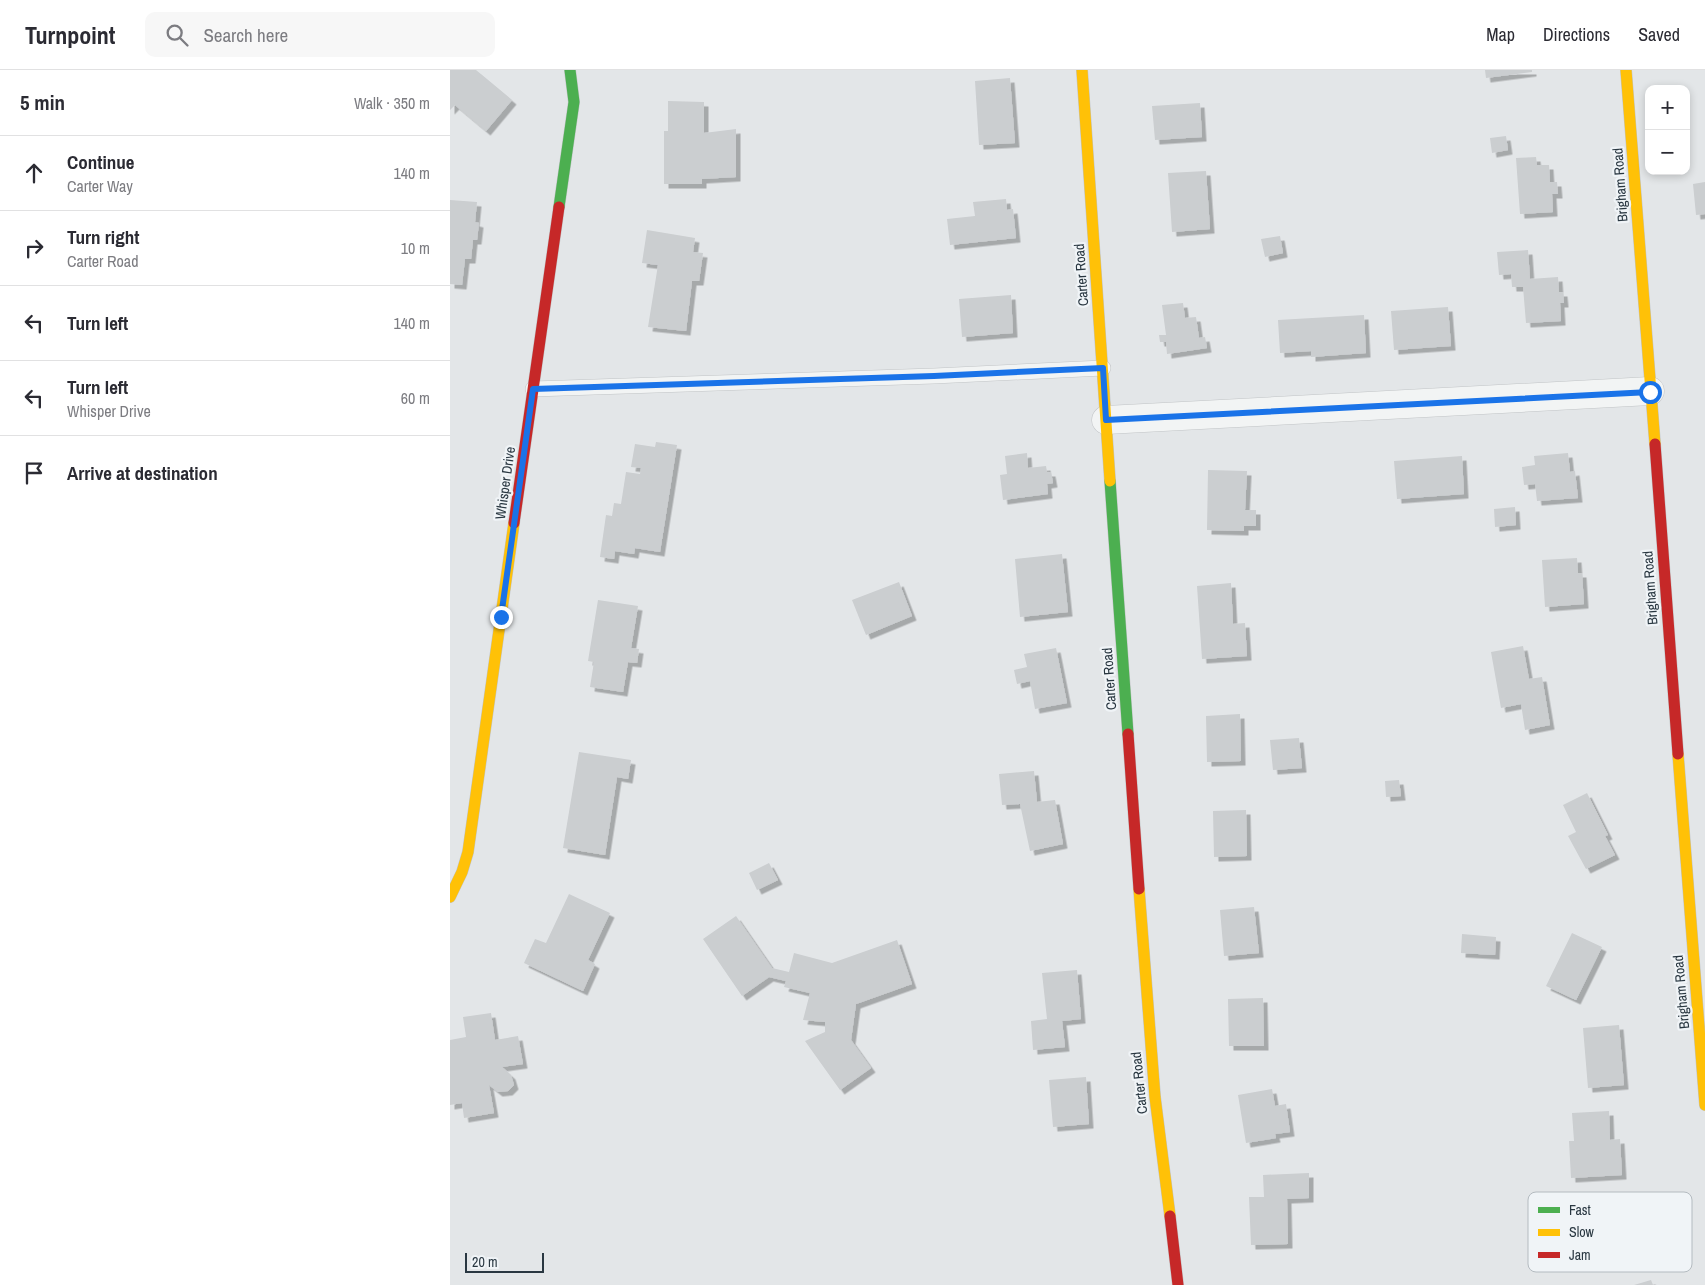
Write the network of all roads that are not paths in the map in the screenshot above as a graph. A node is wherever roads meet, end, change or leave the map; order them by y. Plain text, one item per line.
1 (570, 70) edge
2 (1082, 70) edge
3 (1626, 70) edge
4 (1103, 368) junction
5 (533, 389) junction
6 (1650, 392) junction
7 (1106, 420) junction
8 (450, 897) edge
9 (1705, 1104) edge
10 (1178, 1285) edge

1 - 5 street, Whisper Drive
2 - 4 street, Carter Road
3 - 6 street, Brigham Road
4 - 5 lane
4 - 7 street, Carter Road
5 - 8 street, Whisper Drive
6 - 7 street
6 - 9 street, Brigham Road
7 - 10 street, Carter Road

